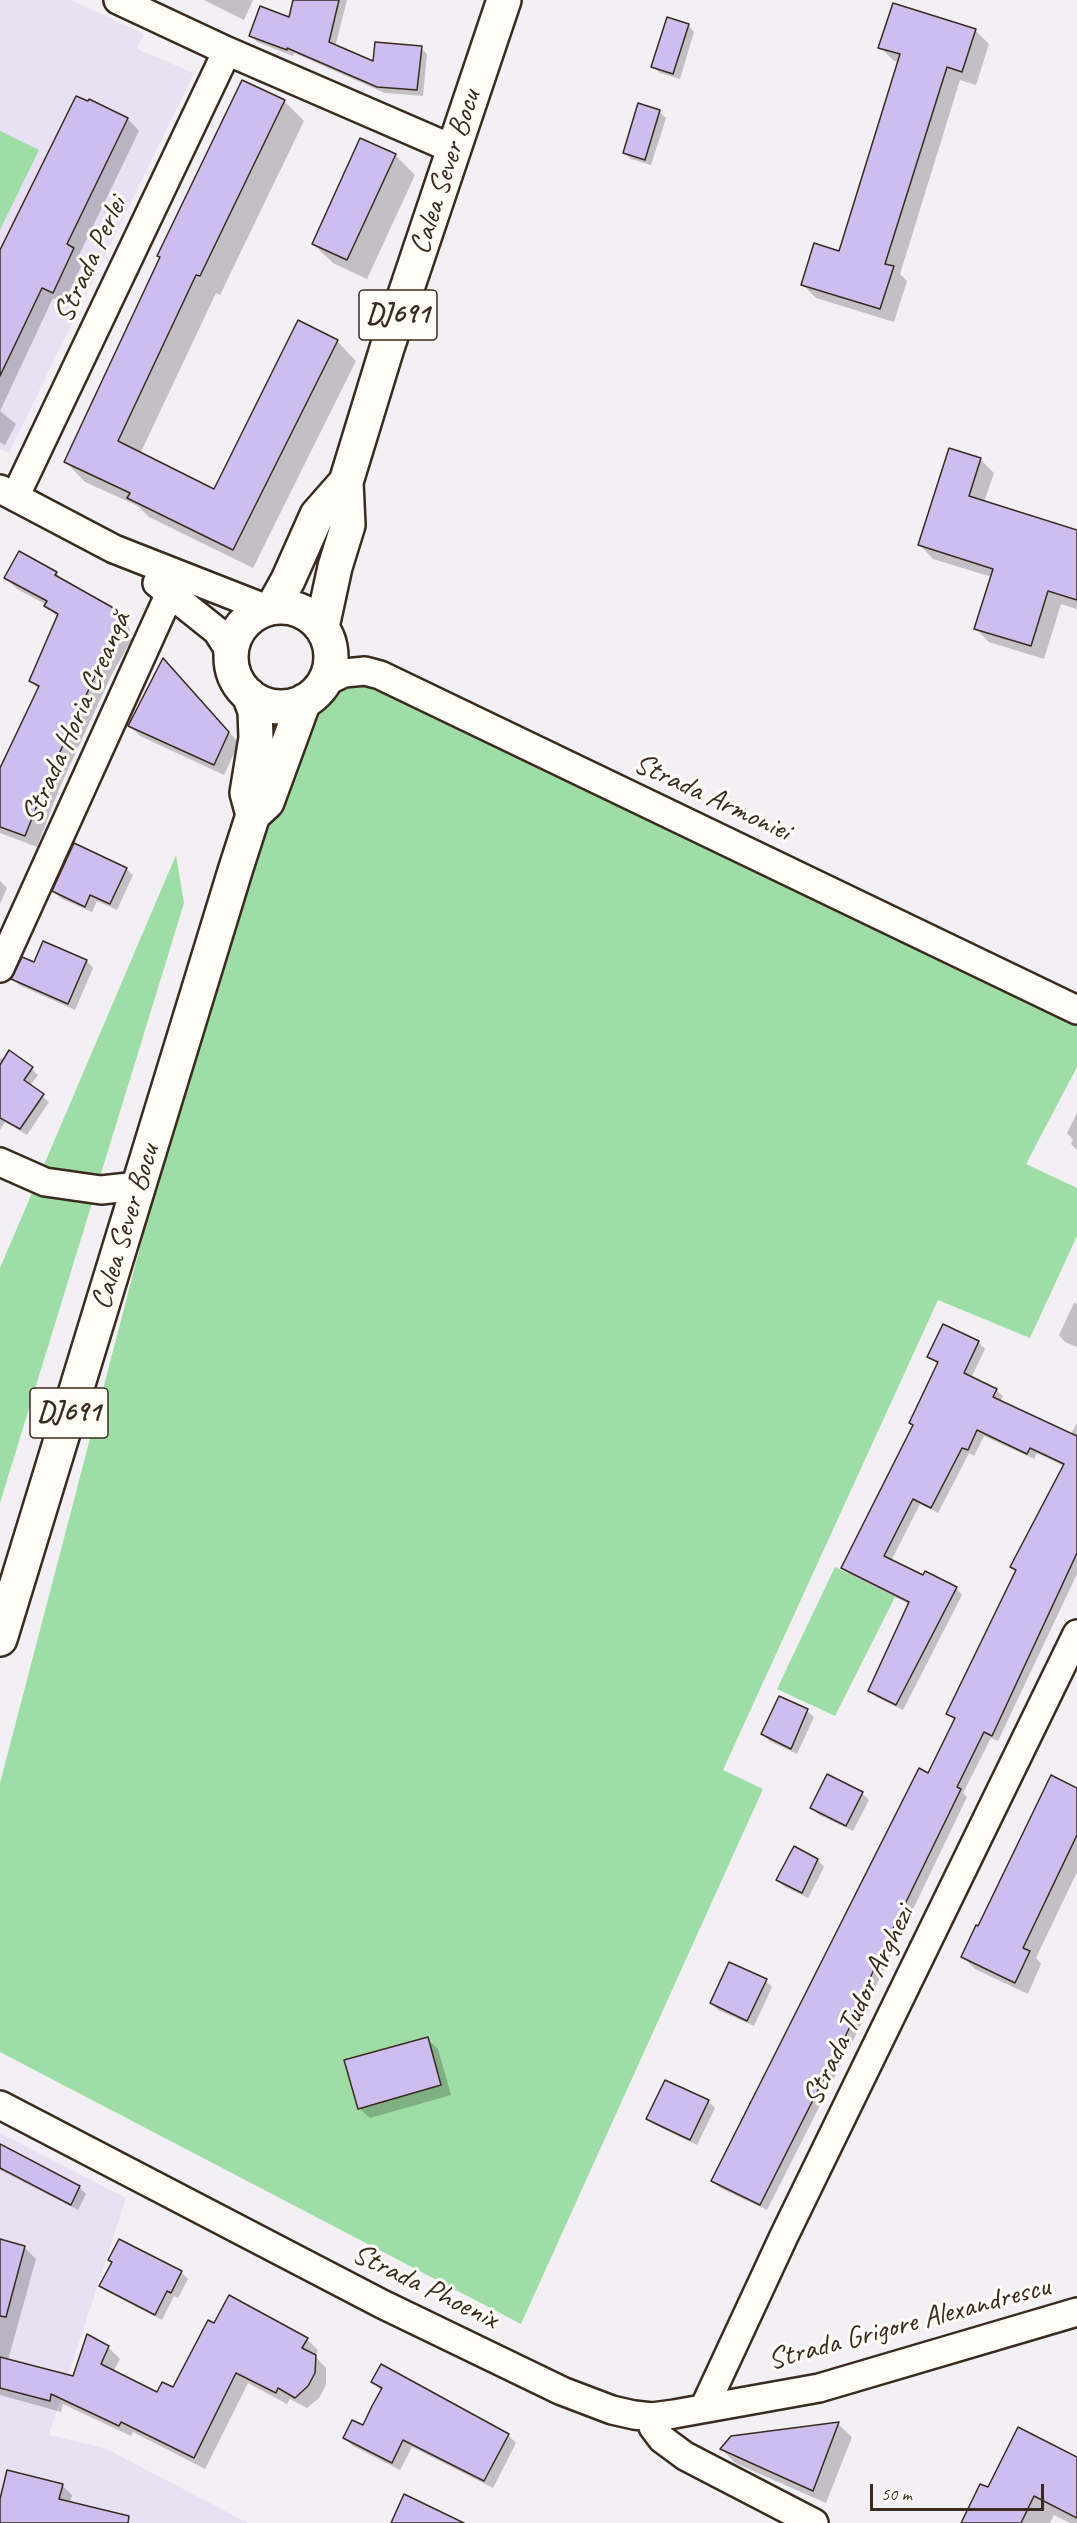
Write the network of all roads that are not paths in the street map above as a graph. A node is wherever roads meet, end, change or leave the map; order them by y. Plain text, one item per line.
1 (118, 0) edge
2 (504, 0) edge
3 (161, 9) edge
4 (227, 51) junction
5 (453, 149) junction
6 (346, 482) junction
7 (7, 493) edge
8 (114, 549) junction
9 (170, 593) junction
10 (270, 608) junction
11 (322, 627) junction
12 (231, 661) junction
13 (249, 695) junction
14 (311, 696) junction
15 (253, 814) junction
16 (0, 968) edge
17 (1077, 1010) edge
18 (0, 1162) edge
19 (138, 1186) junction
20 (1077, 1634) edge
21 (0, 1639) edge
22 (0, 2105) edge
23 (1077, 2312) edge
24 (704, 2408) junction
25 (652, 2417) junction
26 (814, 2523) edge

1 - 3 street
2 - 5 main road, Calea Sever Bocu / DJ691
3 - 4 street
4 - 5 street
4 - 7 street, Strada Perlei
5 - 6 main road, Calea Sever Bocu / DJ691
6 - 10 main road, Calea Sever Bocu / DJ691
6 - 11 main road, Calea Sever Bocu / DJ691
7 - 8 street
8 - 9 street
8 - 10 street
9 - 12 street
9 - 16 street, Strada Horia Creangă
10 - 11 main road
10 - 12 main road, DJ691
11 - 14 main road, DJ691
12 - 13 main road, DJ691
13 - 14 main road
13 - 15 main road, Calea Sever Bocu / DJ691
14 - 15 main road, Calea Sever Bocu / DJ691
14 - 17 street, Strada Armoniei
15 - 19 main road, Calea Sever Bocu / DJ691
18 - 19 street
19 - 21 main road, Calea Sever Bocu / DJ691
20 - 24 street, Strada Tudor Arghezi
22 - 25 street, Strada Phoenix
23 - 24 street, Strada Grigore Alexandrescu
24 - 25 street, Strada Grigore Alexandrescu
25 - 26 street

